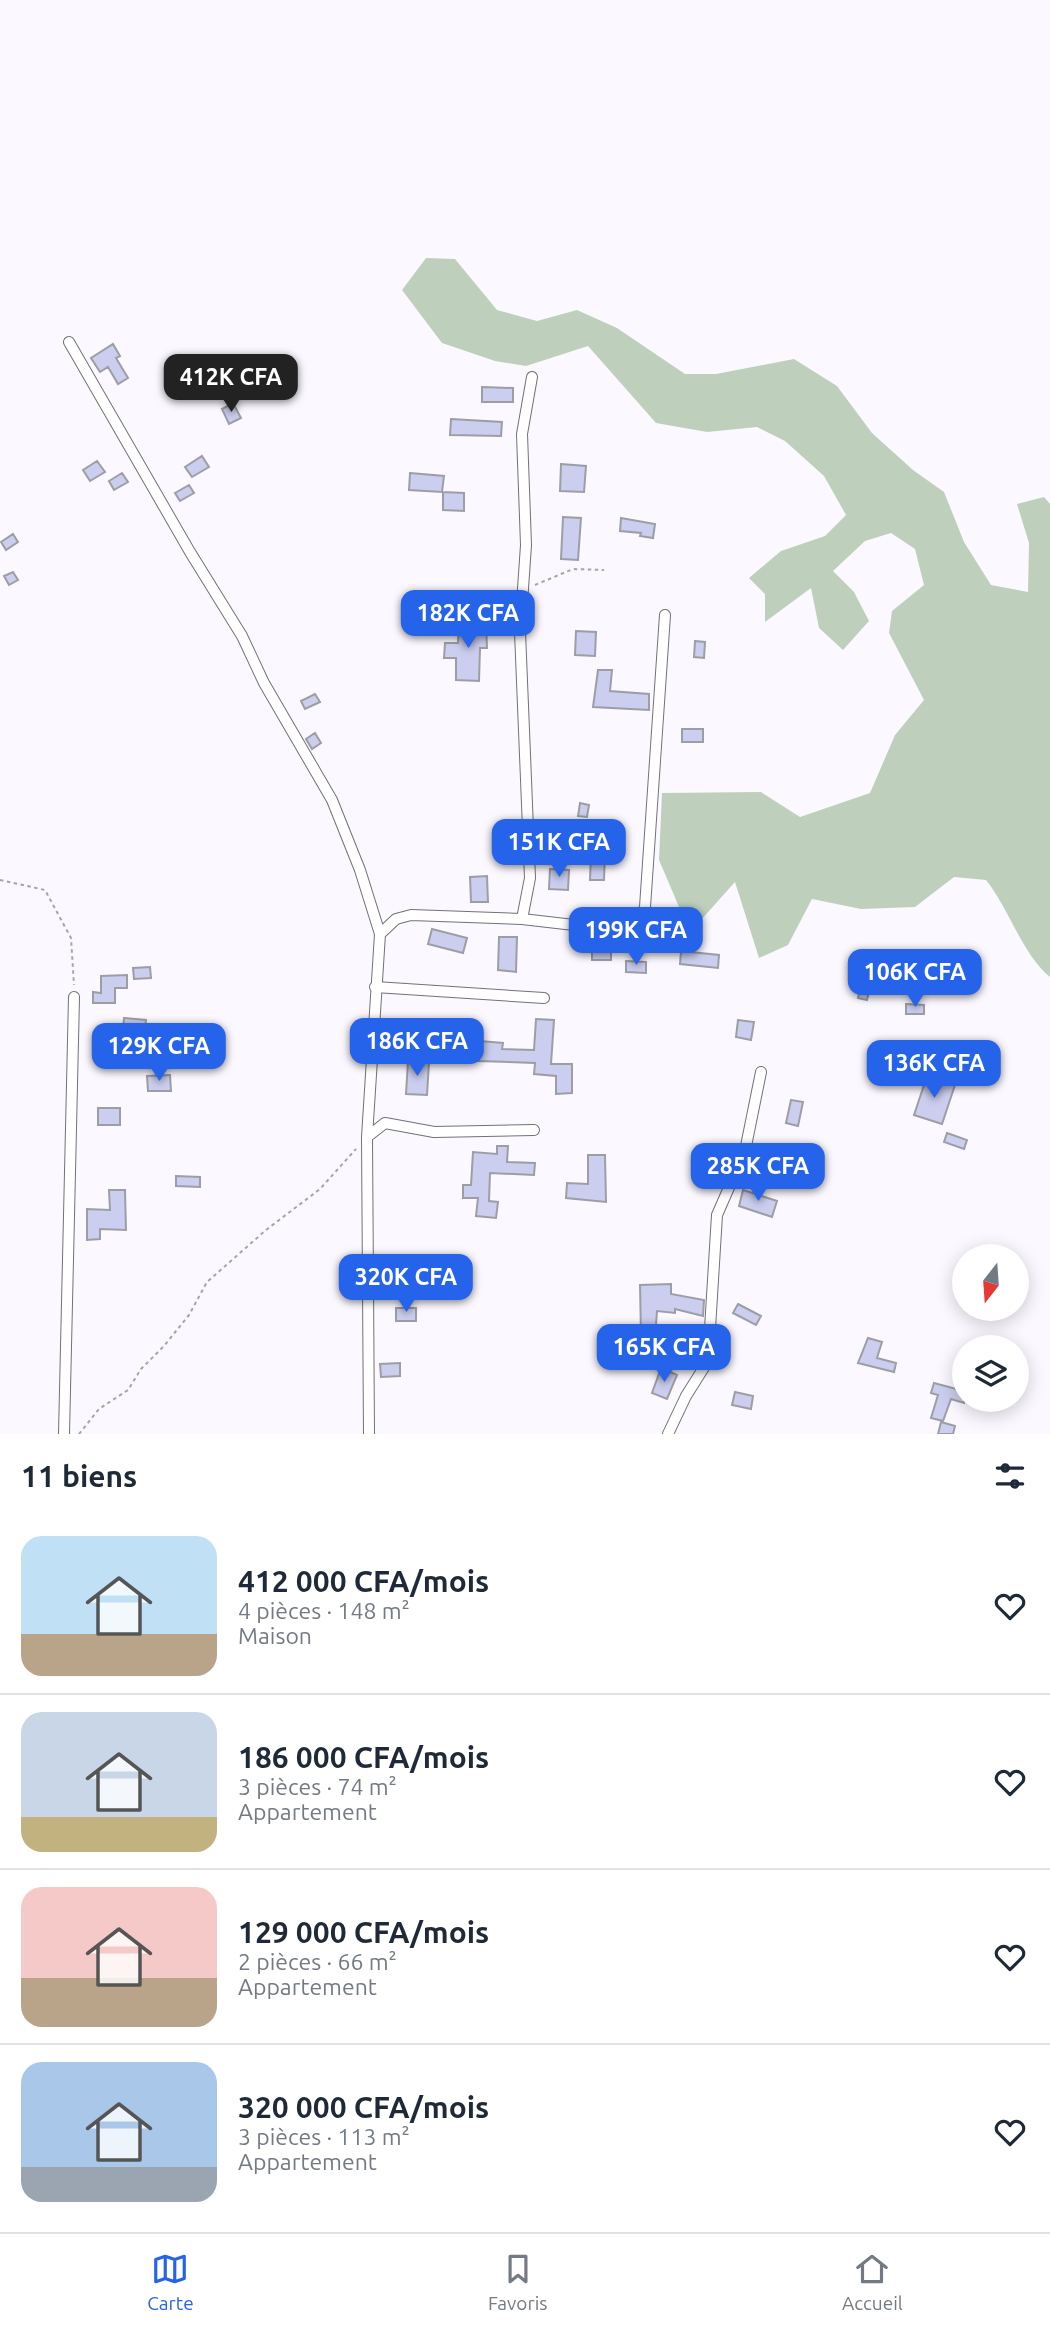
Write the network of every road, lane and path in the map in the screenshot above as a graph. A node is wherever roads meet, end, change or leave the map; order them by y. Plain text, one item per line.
1 (69, 342) dead end
2 (532, 377) dead end
3 (604, 570) dead end
4 (520, 590) junction
5 (665, 615) dead end
6 (0, 880) edge
7 (522, 919) junction
8 (380, 934) junction
9 (375, 987) junction
10 (74, 997) joint
11 (544, 998) dead end
12 (761, 1072) dead end
13 (534, 1130) dead end
14 (367, 1137) junction
15 (64, 1434) edge
16 (79, 1434) edge
17 (369, 1434) edge
18 (668, 1434) edge

1 - 8 street
2 - 4 street
3 - 4 path
4 - 7 street
5 - 7 street
6 - 10 path
7 - 8 street
8 - 9 street
9 - 11 street
9 - 14 street
10 - 15 street
12 - 18 street
13 - 14 street
14 - 16 path
14 - 17 street

